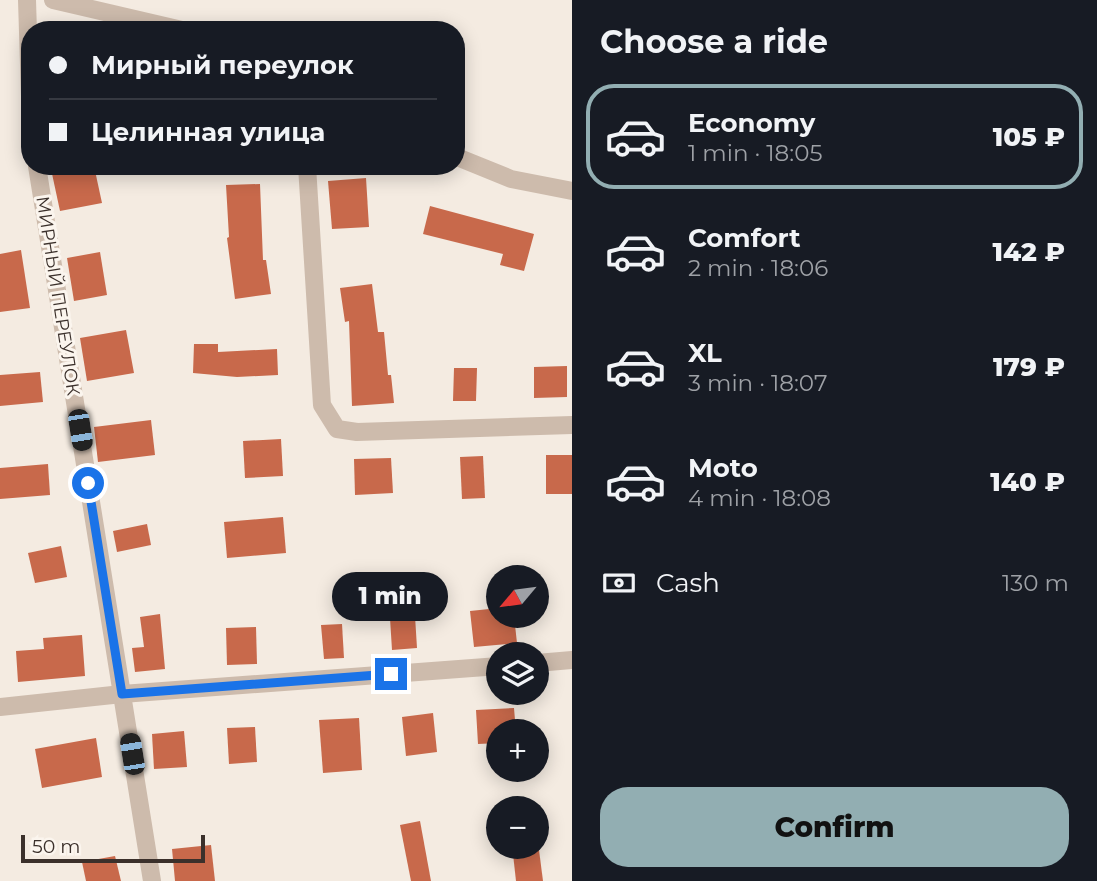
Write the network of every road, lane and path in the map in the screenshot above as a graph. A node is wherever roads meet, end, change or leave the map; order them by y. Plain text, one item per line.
1 (27, 0) edge
2 (53, 0) edge
3 (28, 21) edge
4 (143, 21) edge
5 (465, 160) edge
6 (38, 175) edge
7 (308, 175) edge
8 (572, 191) edge
9 (572, 425) edge
10 (572, 660) edge
11 (549, 662) edge
12 (486, 667) edge
13 (122, 694) junction
14 (0, 707) edge
15 (152, 881) edge

1 - 3 street
2 - 4 street
5 - 8 street
6 - 13 street, МИРНЫЙ ПЕРЕУЛОК
7 - 9 street
10 - 11 street
12 - 13 street
13 - 14 street
13 - 15 street, МИРНЫЙ ПЕРЕУЛОК

